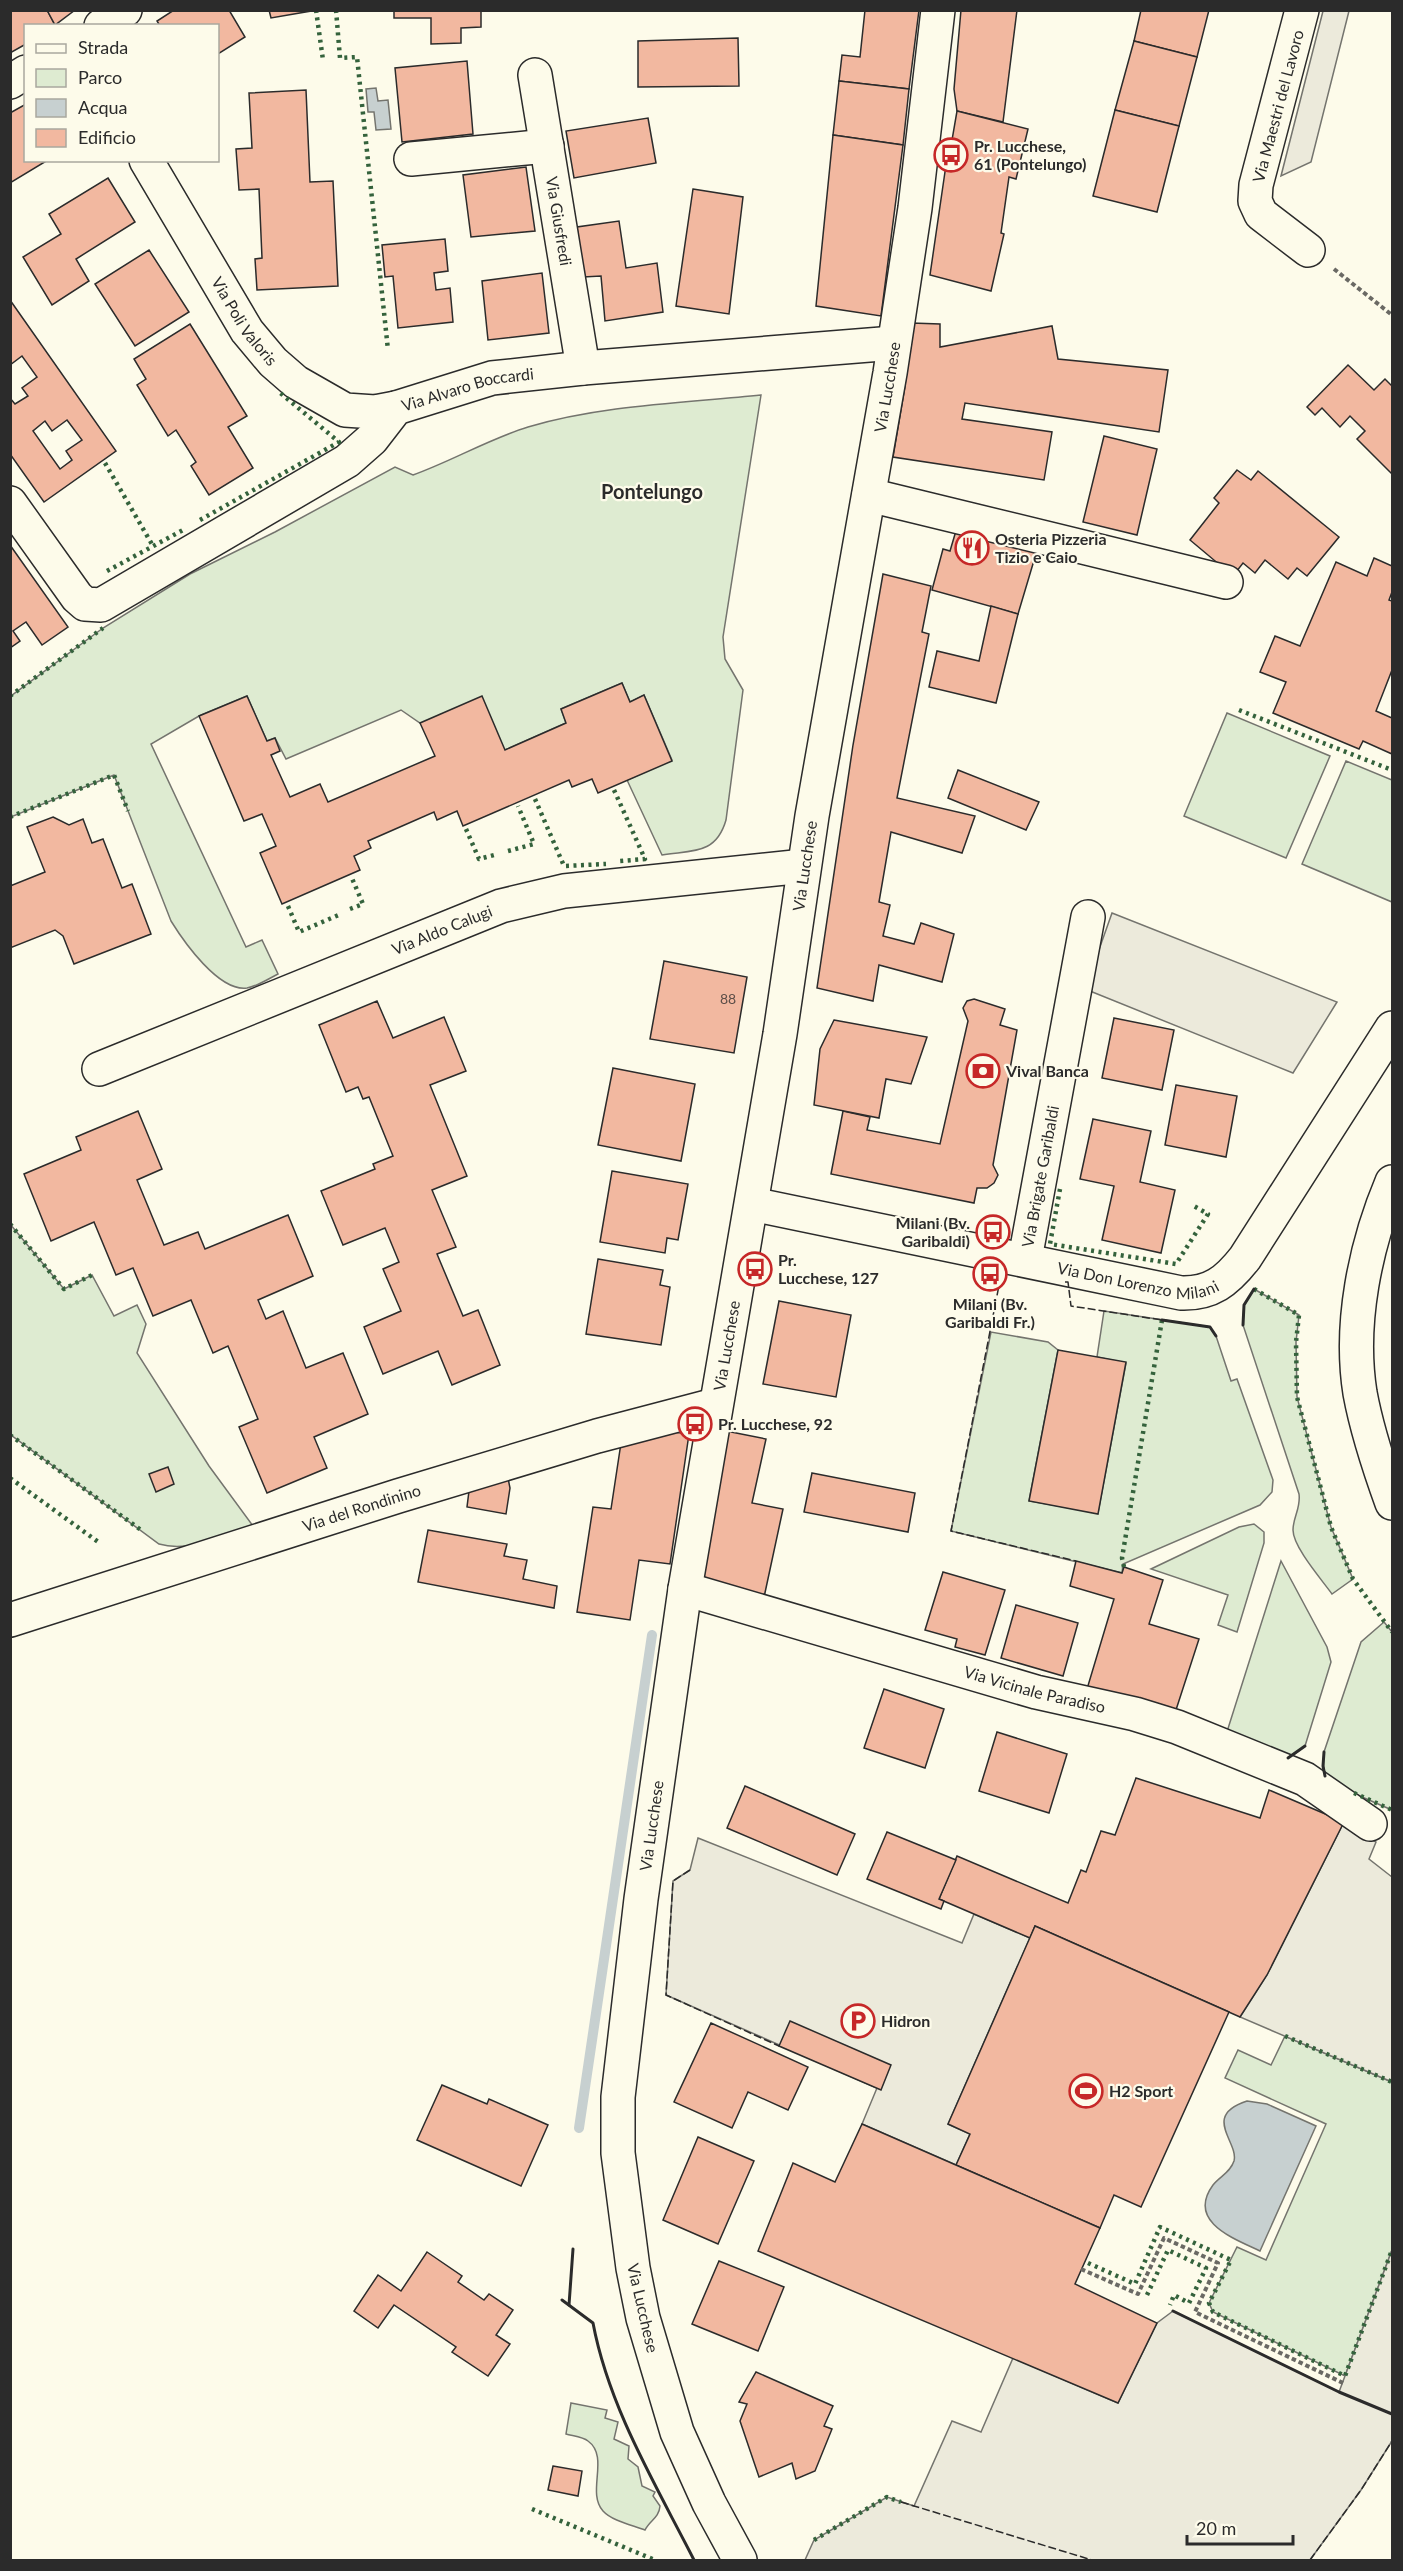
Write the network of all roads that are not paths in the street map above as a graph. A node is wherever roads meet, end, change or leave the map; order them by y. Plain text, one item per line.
1 (125, 10) edge
2 (938, 10) edge
3 (1302, 10) edge
4 (104, 24) edge
5 (24, 73) edge
6 (536, 75) dead end
7 (10, 82) edge
8 (547, 146) junction
9 (411, 159) dead end
10 (147, 162) edge
11 (1308, 250) road end
12 (894, 343) junction
13 (583, 368) junction
14 (396, 408) junction
15 (869, 495) junction
16 (10, 503) edge
17 (1226, 582) dead end
18 (804, 866) junction
19 (1088, 918) dead end
20 (1392, 1028) edge
21 (99, 1069) dead end
22 (1392, 1182) edge
23 (752, 1204) junction
24 (1025, 1259) junction
25 (715, 1405) junction
26 (1392, 1503) edge
27 (685, 1589) junction
28 (10, 1620) edge
29 (1370, 1824) dead end
30 (740, 2560) edge

1 - 4 street
2 - 12 street, Via Lucchese
3 - 11 street, Via Maestri del Lavoro
5 - 7 street
6 - 8 street, Via Giusfredi
8 - 9 street
8 - 13 street, Via Giusfredi
10 - 14 street, Via Poli Valoris
12 - 13 street, Via Alvaro Boccardi
12 - 15 street, Via Lucchese
13 - 14 street, Via Alvaro Boccardi
14 - 16 street, Via Alvaro Boccardi
15 - 17 street
15 - 18 street, Via Lucchese
18 - 21 street, Via Aldo Calugi
18 - 23 street, Via Lucchese
19 - 24 street, Via Brigate Garibaldi
20 - 24 street, Via Don Lorenzo Milani
22 - 26 street
23 - 24 street, Via Don Lorenzo Milani
23 - 25 street, Via Lucchese
25 - 27 street, Via Lucchese
25 - 28 street, Via del Rondinino
27 - 29 street, Via Vicinale Paradiso
27 - 30 street, Via Lucchese

